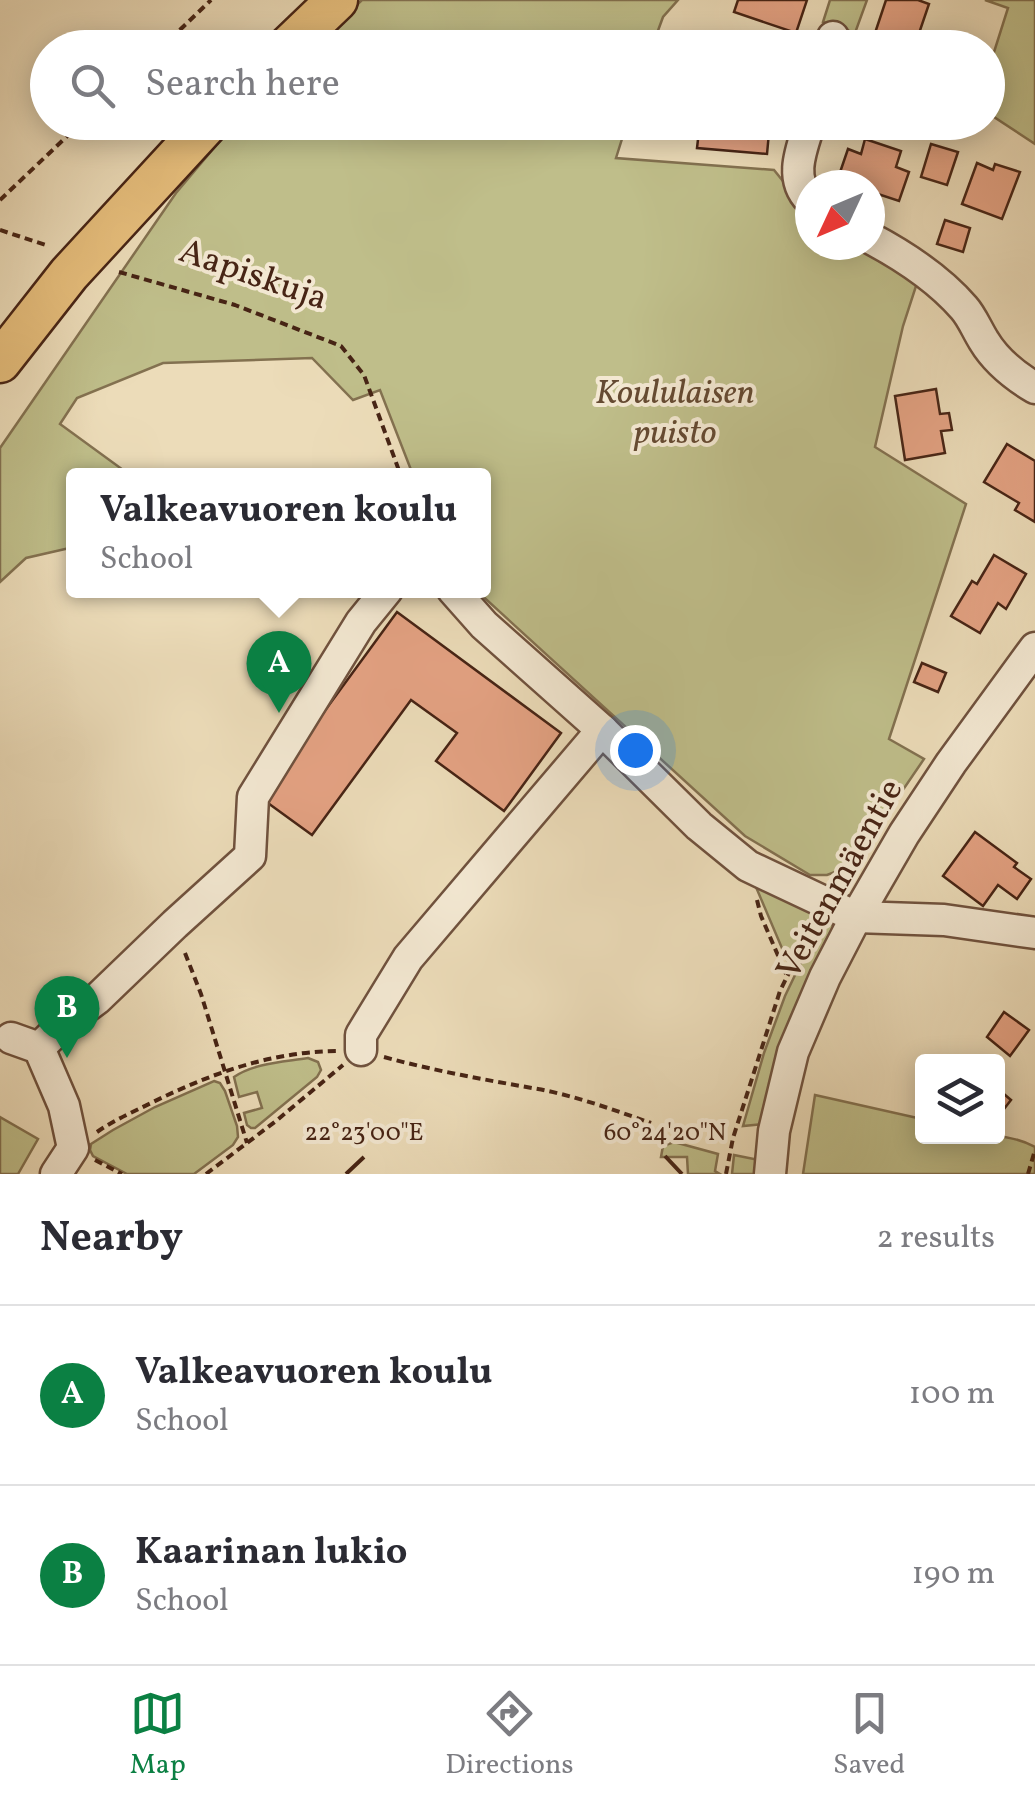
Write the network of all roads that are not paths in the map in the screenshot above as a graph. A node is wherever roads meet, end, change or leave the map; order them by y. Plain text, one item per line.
1 (337, 0) edge
2 (306, 30) edge
3 (192, 140) edge
4 (805, 140) edge
5 (796, 170) edge
6 (885, 246) edge
7 (0, 362) edge
8 (1035, 388) edge
9 (380, 598) edge
10 (460, 598) edge
11 (1035, 648) edge
12 (602, 730) junction
13 (856, 917) junction
14 (1035, 934) edge
15 (361, 1050) road end
16 (56, 1174) edge
17 (770, 1174) edge

1 - 2 main road
3 - 7 main road
4 - 5 street
6 - 8 street
9 - 16 street
10 - 12 street
11 - 13 street, Veitenmäentie
12 - 13 street
12 - 15 street
13 - 14 street
13 - 17 street, Veitenmäentie

